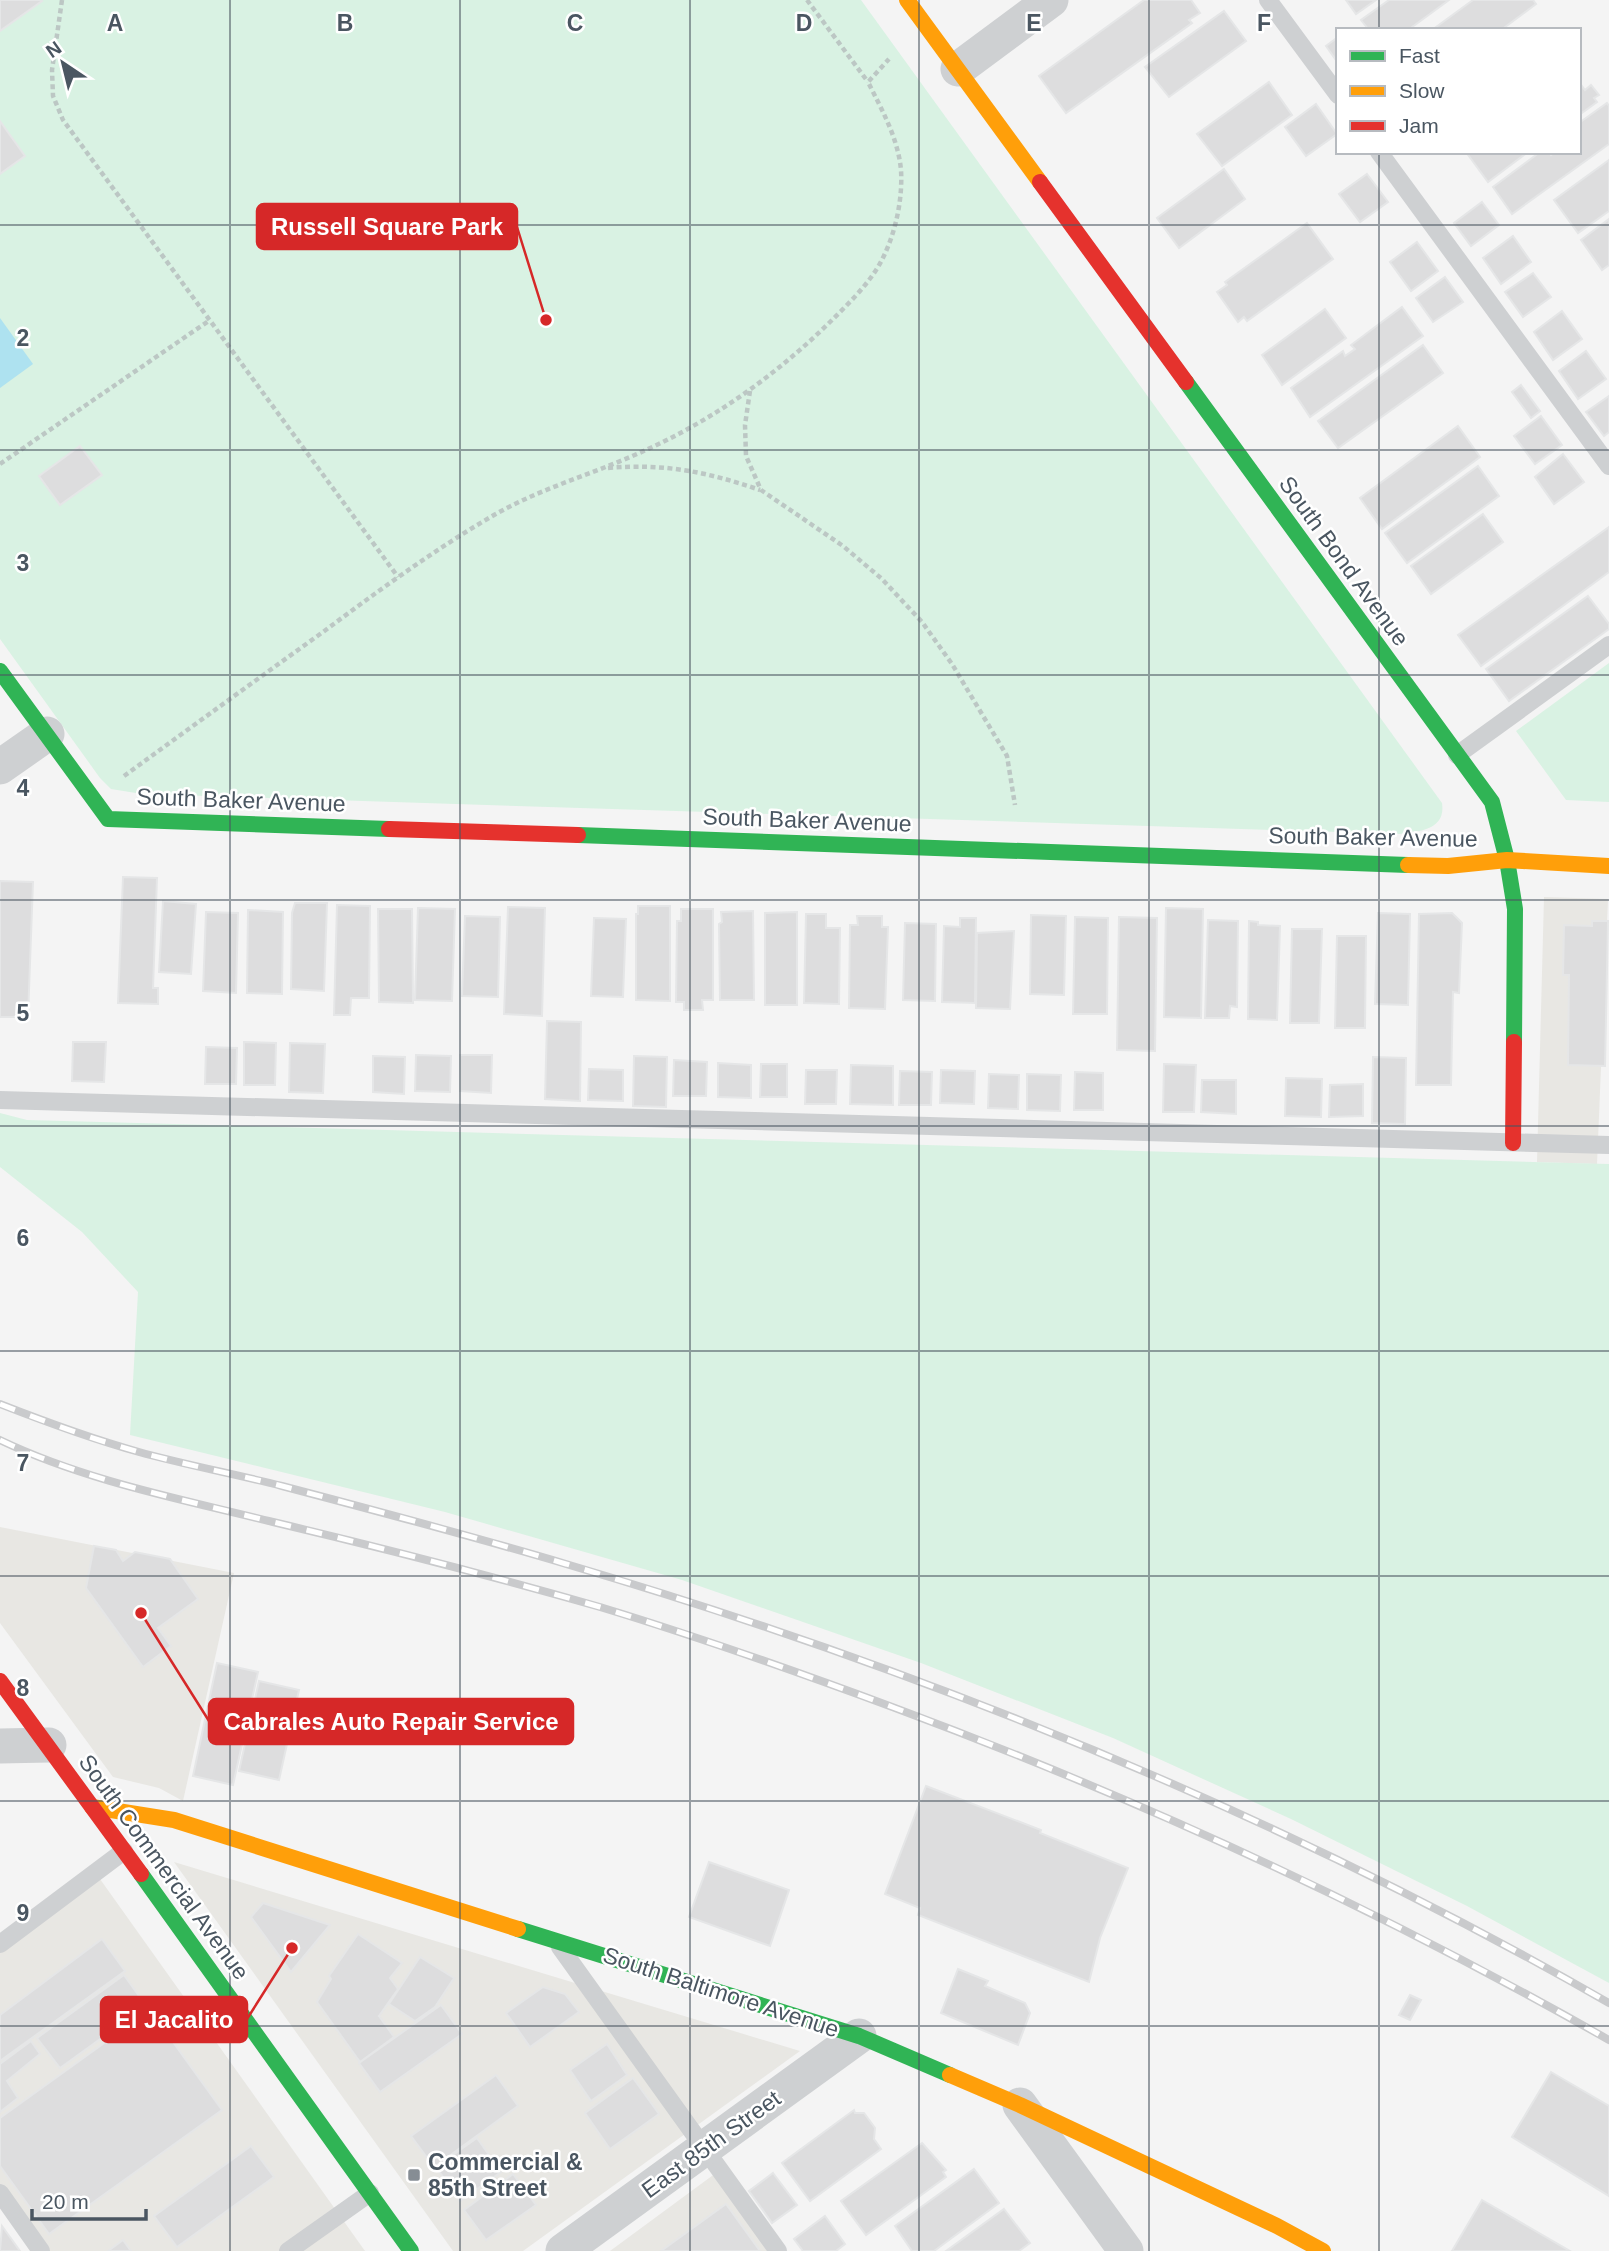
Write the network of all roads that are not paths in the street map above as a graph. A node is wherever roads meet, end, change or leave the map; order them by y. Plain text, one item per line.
1 (907, 0) edge
2 (1051, 0) edge
3 (1268, 0) edge
4 (958, 69) junction
5 (1336, 92) edge
6 (1380, 154) edge
7 (1609, 466) edge
8 (1609, 645) edge
9 (0, 671) edge
10 (47, 734) junction
11 (1457, 755) junction
12 (0, 767) edge
13 (1507, 860) junction
14 (1609, 866) edge
15 (0, 1100) edge
16 (1513, 1143) junction
17 (1609, 1145) edge
18 (0, 1681) edge
19 (49, 1745) junction
20 (0, 1746) edge
21 (92, 1807) junction
22 (124, 1851) junction
23 (555, 1940) junction
24 (0, 1944) edge
25 (859, 2036) junction
26 (1020, 2105) junction
27 (704, 2148) junction
28 (0, 2193) edge
29 (370, 2193) junction
30 (41, 2251) edge
31 (288, 2251) edge
32 (411, 2251) edge
33 (563, 2251) edge
34 (778, 2251) edge
35 (1126, 2251) edge
36 (1323, 2251) edge

1 - 4 street, South Bond Avenue
2 - 4 street
3 - 5 lane
4 - 11 street, South Bond Avenue
6 - 7 lane
8 - 11 lane
9 - 10 street
10 - 12 street
10 - 13 street, South Baker Avenue
11 - 13 street, South Bond Avenue
13 - 14 street, South Baker Avenue
13 - 16 street, South Bond Avenue
15 - 16 lane
16 - 17 lane
18 - 19 street, South Commercial Avenue
19 - 20 street
19 - 21 street, South Commercial Avenue
21 - 22 street, South Commercial Avenue
21 - 23 street, South Baltimore Avenue
22 - 24 lane
22 - 29 street, South Commercial Avenue
23 - 25 street, South Baltimore Avenue
23 - 27 lane
25 - 26 street, South Baltimore Avenue
25 - 27 street, East 85th Street
26 - 35 street
26 - 36 street, South Baltimore Avenue
27 - 33 street, East 85th Street
27 - 34 lane
28 - 30 lane
29 - 31 lane
29 - 32 street, South Commercial Avenue

